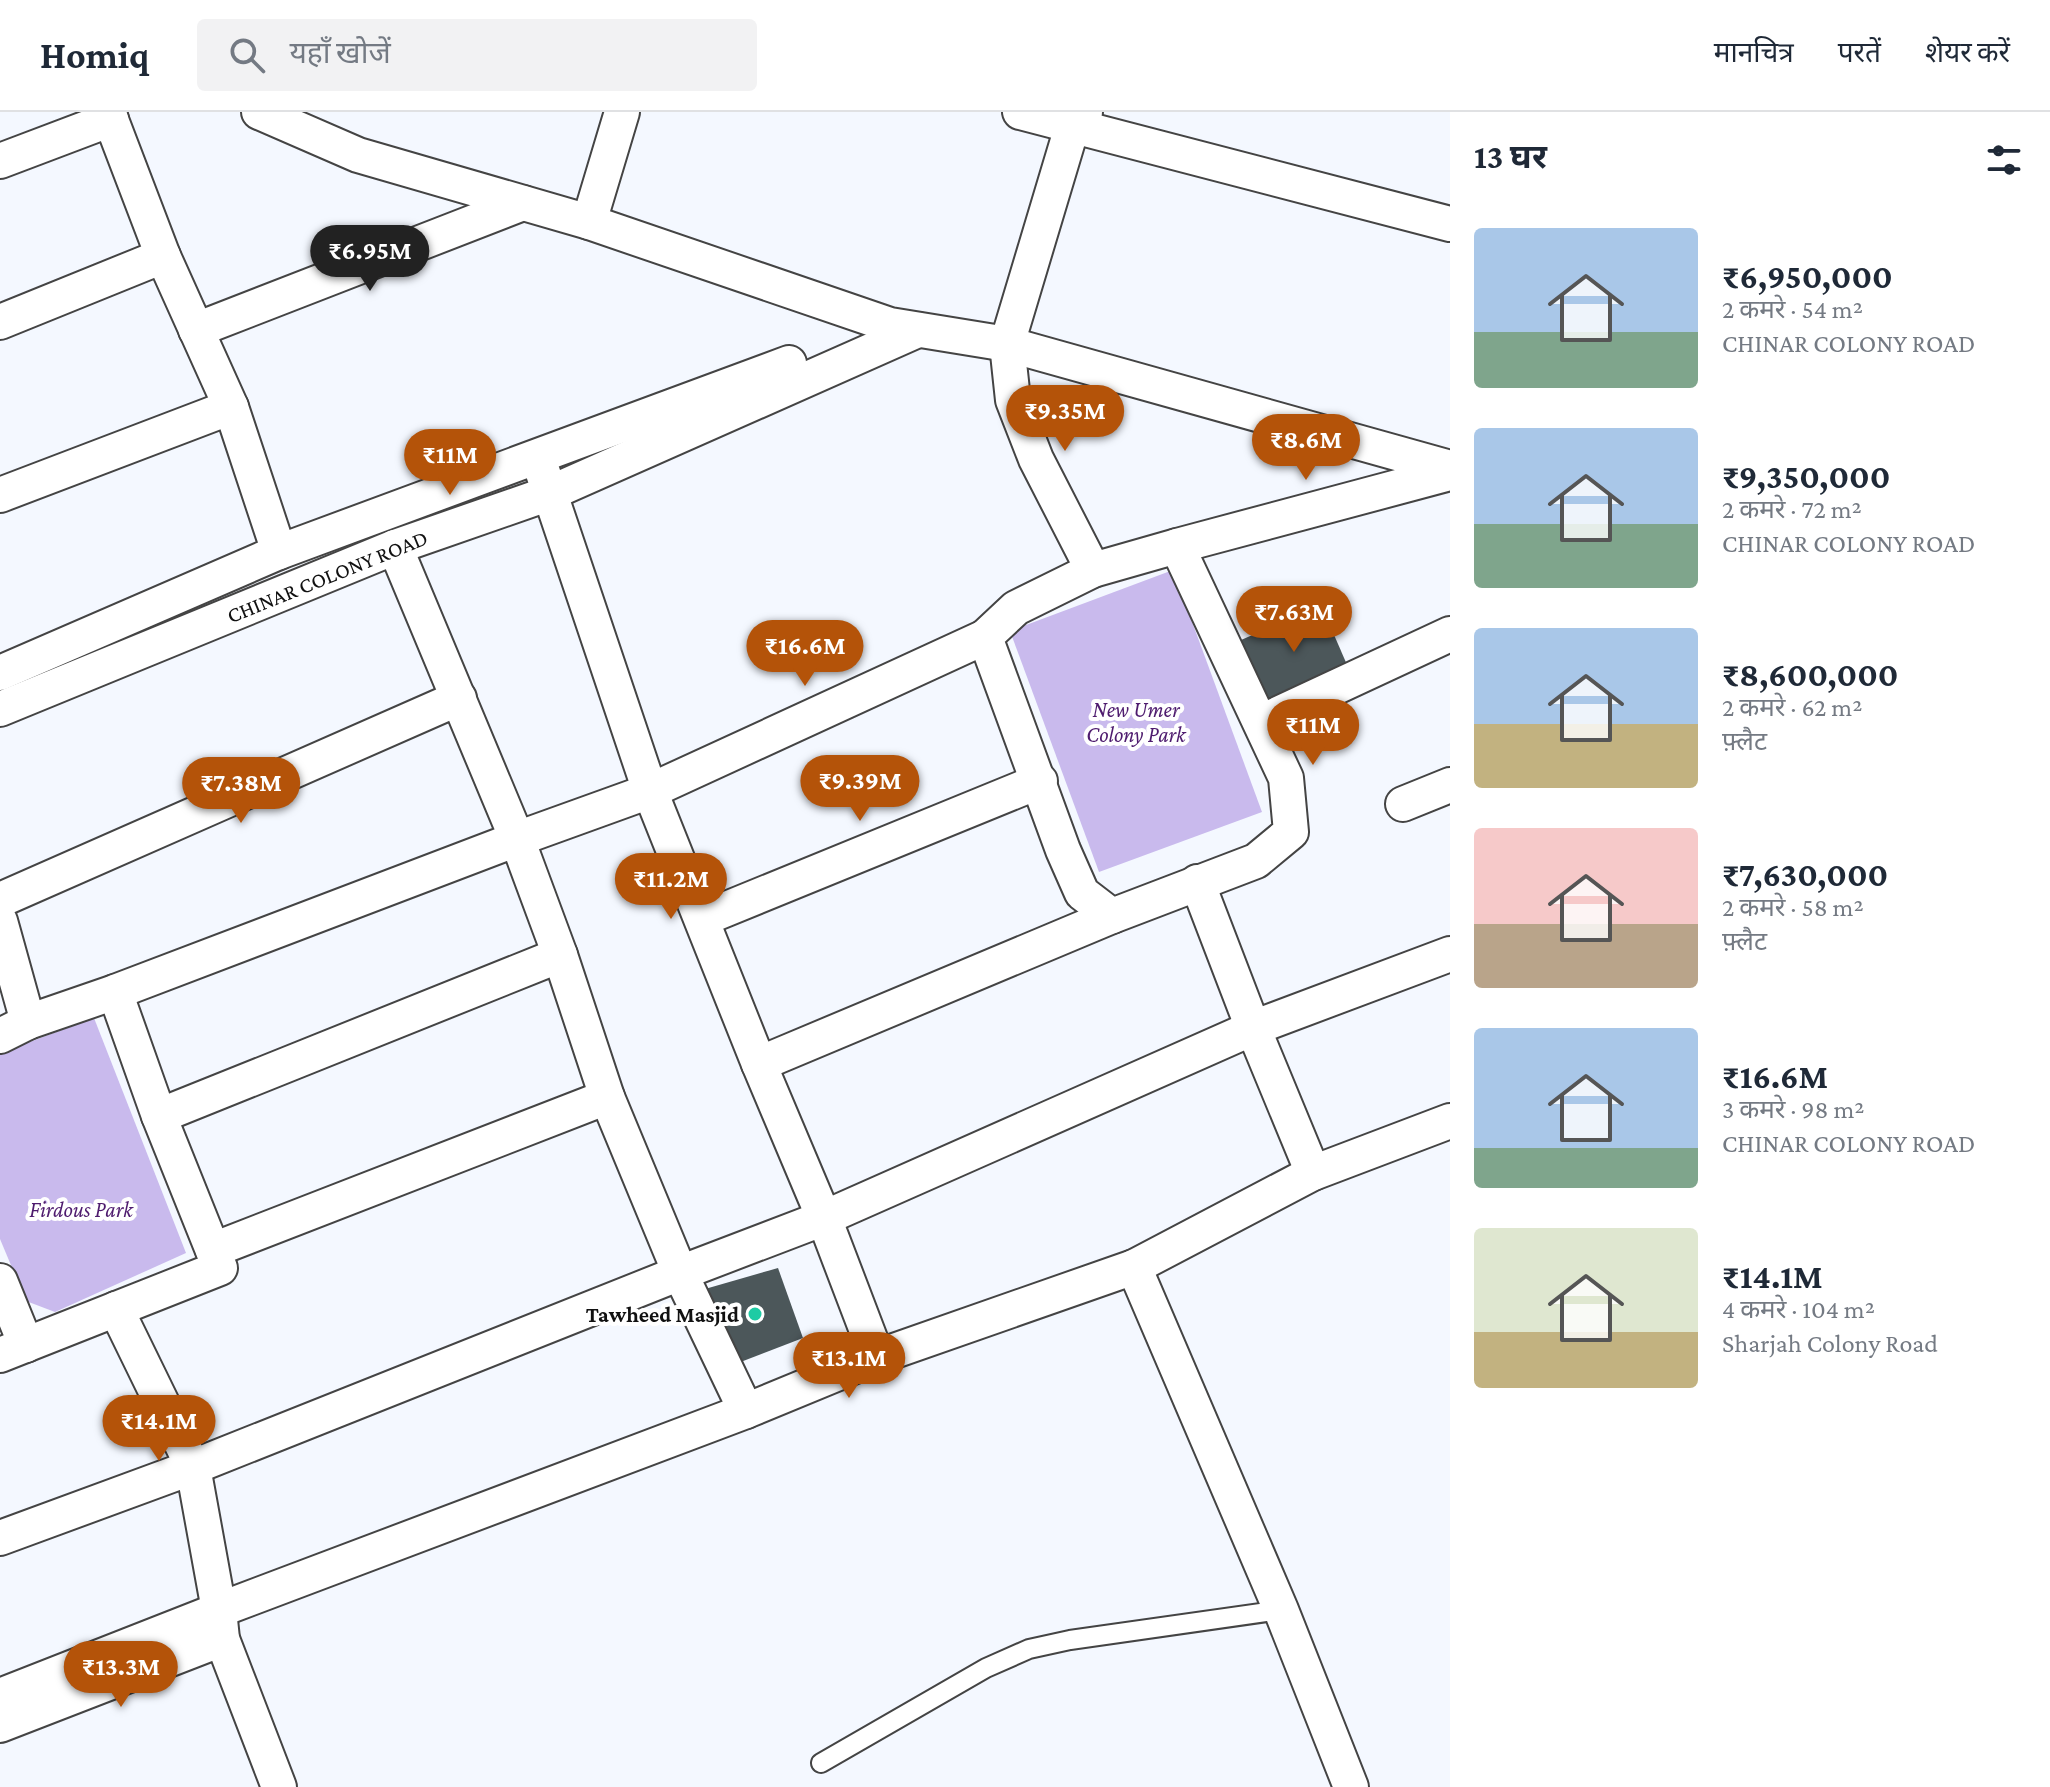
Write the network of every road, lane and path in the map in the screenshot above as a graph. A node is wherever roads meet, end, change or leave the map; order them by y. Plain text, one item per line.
1 (259, 112) edge
2 (622, 112) edge
3 (1020, 112) edge
4 (109, 115) edge
5 (1079, 119) edge
6 (0, 161) edge
7 (523, 203) junction
8 (589, 222) junction
9 (1450, 224) edge
10 (163, 256) junction
11 (0, 322) edge
12 (904, 327) junction
13 (196, 330) junction
14 (1007, 344) junction
15 (231, 407) junction
16 (538, 458) junction
17 (1450, 470) edge
18 (550, 493) junction
19 (0, 495) edge
20 (1177, 546) junction
21 (395, 547) junction
22 (279, 552) junction
23 (1093, 570) junction
24 (1450, 634) edge
25 (985, 637) junction
26 (0, 673) edge
27 (459, 698) junction
28 (0, 709) edge
29 (1261, 722) junction
30 (1040, 781) junction
31 (1450, 785) edge
32 (650, 791) junction
33 (1403, 804) dead end
34 (517, 839) junction
35 (1197, 882) junction
36 (0, 900) edge
37 (1112, 916) junction
38 (702, 919) junction
39 (0, 921) edge
40 (1450, 954) edge
41 (560, 955) junction
42 (115, 992) junction
43 (1253, 1028) junction
44 (14, 1029) edge
45 (759, 1064) junction
46 (607, 1097) junction
47 (159, 1116) junction
48 (1450, 1121) edge
49 (1313, 1173) junction
50 (824, 1218) junction
51 (213, 1250) junction
52 (1134, 1267) junction
53 (680, 1273) junction
54 (0, 1281) edge
55 (116, 1309) junction
56 (13, 1350) edge
57 (877, 1357) junction
58 (746, 1411) junction
59 (193, 1467) junction
60 (0, 1538) edge
61 (1281, 1610) junction
62 (220, 1624) junction
63 (0, 1696) edge
64 (0, 1725) edge
65 (821, 1763) dead end
66 (279, 1787) edge
67 (1351, 1787) edge

1 - 7 street
2 - 8 street
3 - 5 street
4 - 6 street
4 - 10 street
5 - 9 street
5 - 14 street
7 - 8 street
7 - 13 street
8 - 12 street
10 - 11 street
10 - 13 street
12 - 14 street
12 - 16 street, CHINAR COLONY ROAD
12 - 18 street, CHINAR COLONY ROAD
13 - 15 street
14 - 17 street
14 - 23 street
15 - 19 street
15 - 22 street
16 - 18 street
16 - 22 street, CHINAR COLONY ROAD
17 - 20 street
18 - 21 street, CHINAR COLONY ROAD
18 - 32 street
20 - 23 street
20 - 29 street
21 - 27 street
21 - 28 street, CHINAR COLONY ROAD
22 - 26 street, CHINAR COLONY ROAD
23 - 25 street
24 - 29 street
25 - 30 street
25 - 32 street
27 - 34 street
27 - 36 street
29 - 35 street
30 - 37 street
30 - 38 street
31 - 33 street
32 - 34 street
32 - 38 street
34 - 41 street
34 - 42 street
35 - 37 street
35 - 43 street
37 - 45 street
38 - 45 street
39 - 44 street
40 - 43 street
41 - 46 street
41 - 47 street
42 - 44 street
42 - 47 street
43 - 49 street
43 - 50 street
45 - 50 street
46 - 51 street
46 - 53 street
47 - 51 street
48 - 49 street
49 - 52 street
50 - 53 street
50 - 57 street
51 - 55 street
52 - 57 street
52 - 61 street
53 - 58 street
53 - 59 street
54 - 56 street
55 - 56 street
55 - 59 street
57 - 58 street
58 - 62 street
59 - 60 street
59 - 62 street
61 - 65 lane
61 - 67 street
62 - 63 street
62 - 64 street
62 - 66 street

